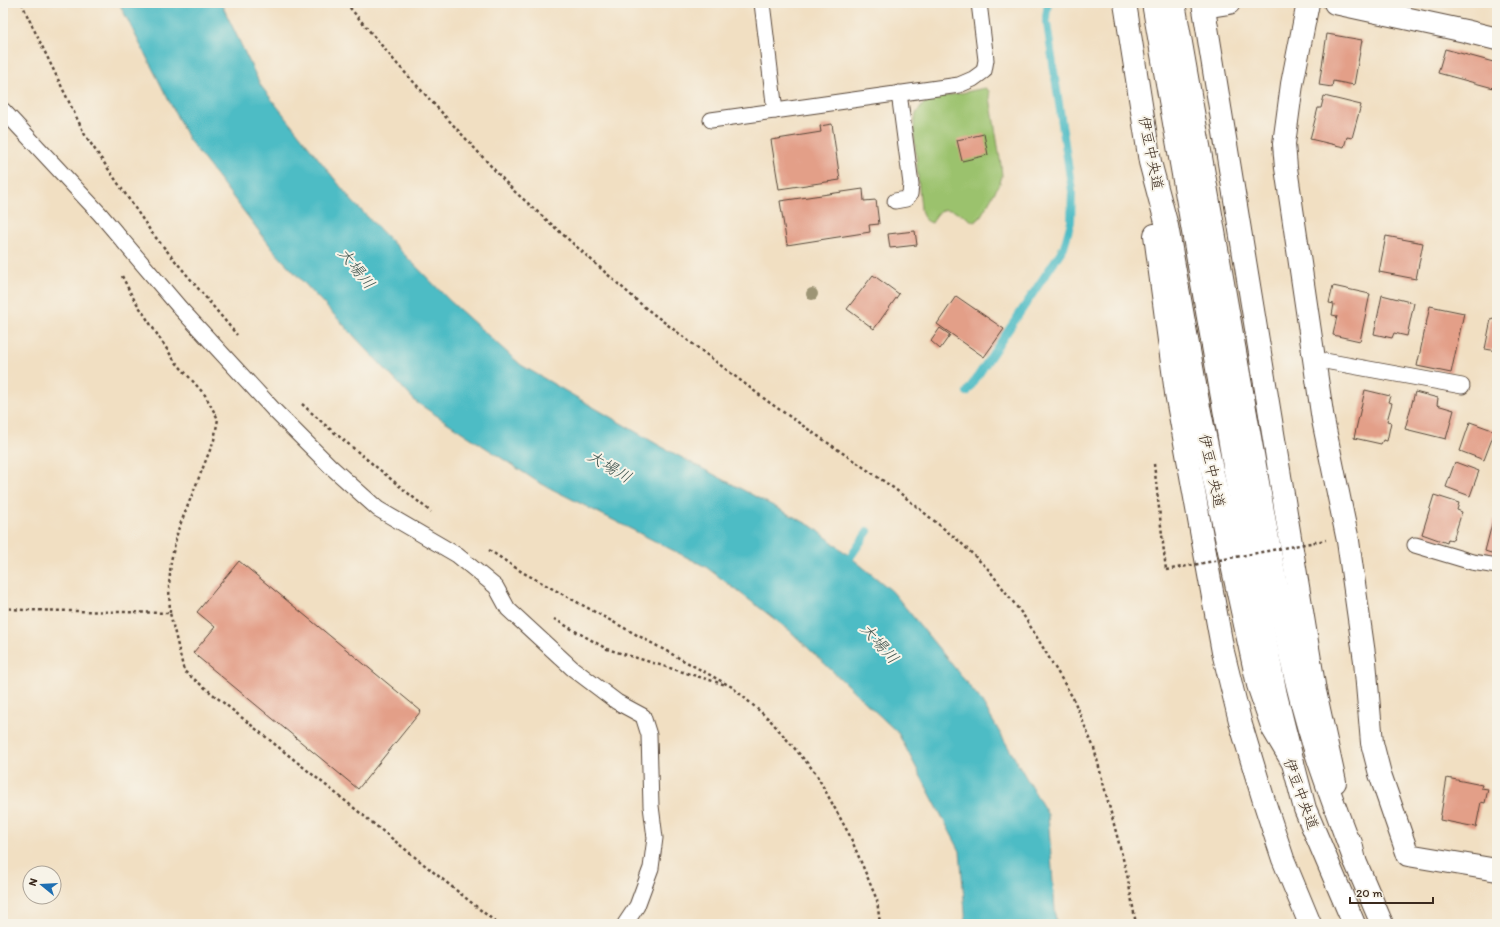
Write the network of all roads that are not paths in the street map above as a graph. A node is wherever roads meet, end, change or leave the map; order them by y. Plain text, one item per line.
1 (762, 3) edge
2 (979, 3) edge
3 (1125, 3) edge
4 (1153, 3) edge
5 (1174, 3) edge
6 (1229, 3) edge
7 (1308, 3) edge
8 (1335, 3) edge
9 (1203, 5) edge
10 (1497, 39) edge
11 (898, 93) junction
12 (3, 110) edge
13 (775, 111) junction
14 (711, 120) dead end
15 (1150, 162) junction
16 (896, 201) dead end
17 (1314, 358) junction
18 (1462, 386) dead end
19 (1414, 545) dead end
20 (1497, 566) edge
21 (1293, 763) junction
22 (1356, 861) junction
23 (1497, 870) edge
24 (624, 924) edge
25 (1310, 924) edge
26 (1354, 924) edge
27 (1382, 924) edge

1 - 13 lane
2 - 11 lane
3 - 15 main road, 伊豆中央道
4 - 21 main road
5 - 22 main road
6 - 9 main road
7 - 17 main road
8 - 10 main road
9 - 22 main road
11 - 13 lane
11 - 16 lane
12 - 24 lane
13 - 14 lane
15 - 21 main road, 伊豆中央道
15 - 25 main road
17 - 18 lane
17 - 23 main road
19 - 20 lane
21 - 26 main road, 伊豆中央道
22 - 27 main road

